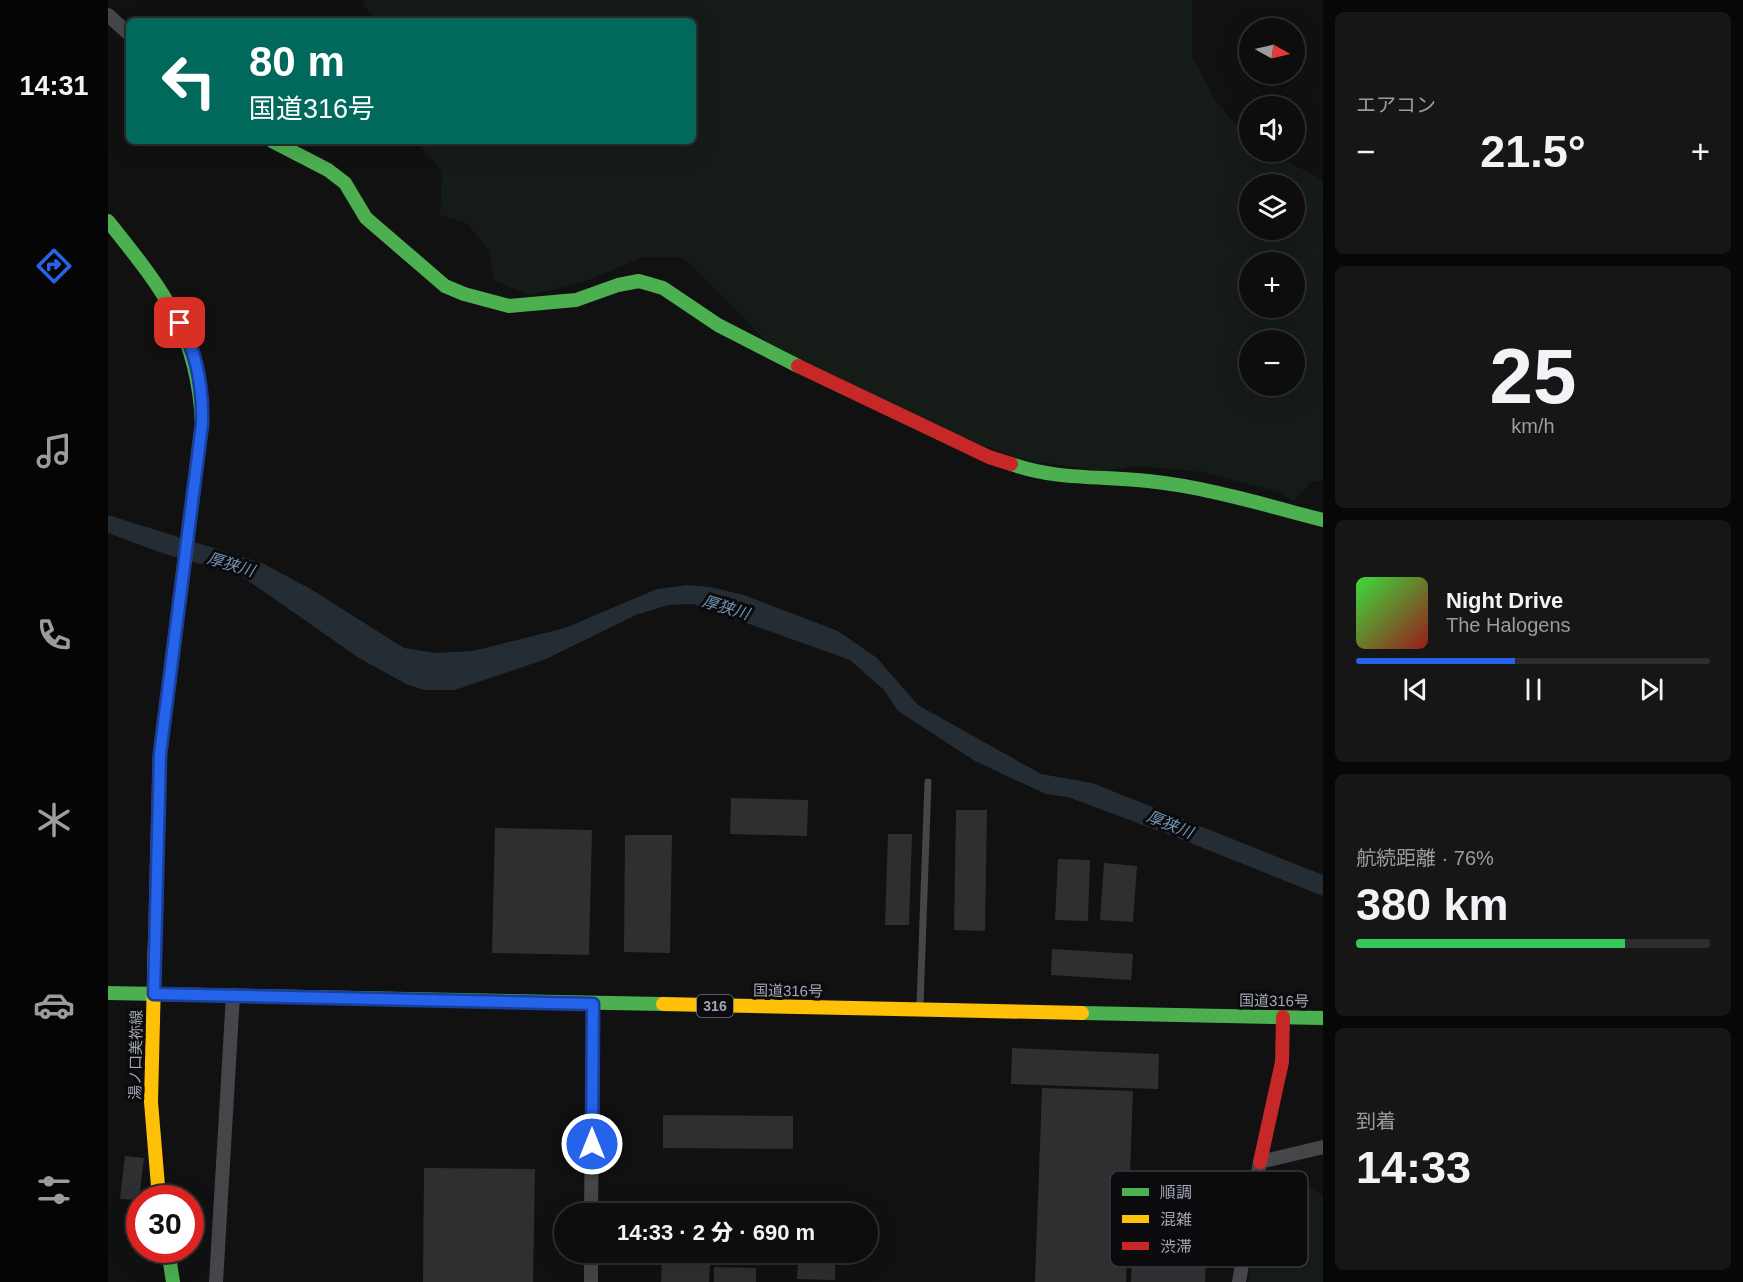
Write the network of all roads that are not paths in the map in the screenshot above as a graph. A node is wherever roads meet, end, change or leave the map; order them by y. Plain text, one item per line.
1 (108, 15) edge
2 (126, 31) edge
3 (278, 144) edge
4 (108, 221) edge
5 (1323, 520) edge
6 (928, 783) dead end
7 (108, 993) edge
8 (154, 994) junction
9 (233, 995) junction
10 (593, 1004) junction
11 (920, 1010) junction
12 (1283, 1017) junction
13 (1323, 1018) edge
14 (1323, 1147) edge
15 (1260, 1162) junction
16 (1258, 1171) edge
17 (158, 1185) edge
18 (591, 1203) edge
19 (170, 1263) edge
20 (591, 1263) edge
21 (1242, 1267) edge
22 (173, 1282) edge
23 (216, 1282) edge
24 (591, 1282) edge
25 (1239, 1282) edge

1 - 2 street
3 - 5 main road
4 - 8 main road, 湯ノ口美祢線
6 - 11 lane
7 - 8 main road, 国道316号 / 316
8 - 9 main road, 国道316号 / 316
8 - 17 main road, 湯ノ口美祢線
9 - 10 main road, 国道316号 / 316
9 - 23 street
10 - 11 main road, 国道316号 / 316
10 - 18 street
11 - 12 main road, 国道316号 / 316
12 - 13 main road, 国道316号 / 316
12 - 15 main road
14 - 15 street
15 - 16 street
19 - 22 main road
20 - 24 street
21 - 25 street

